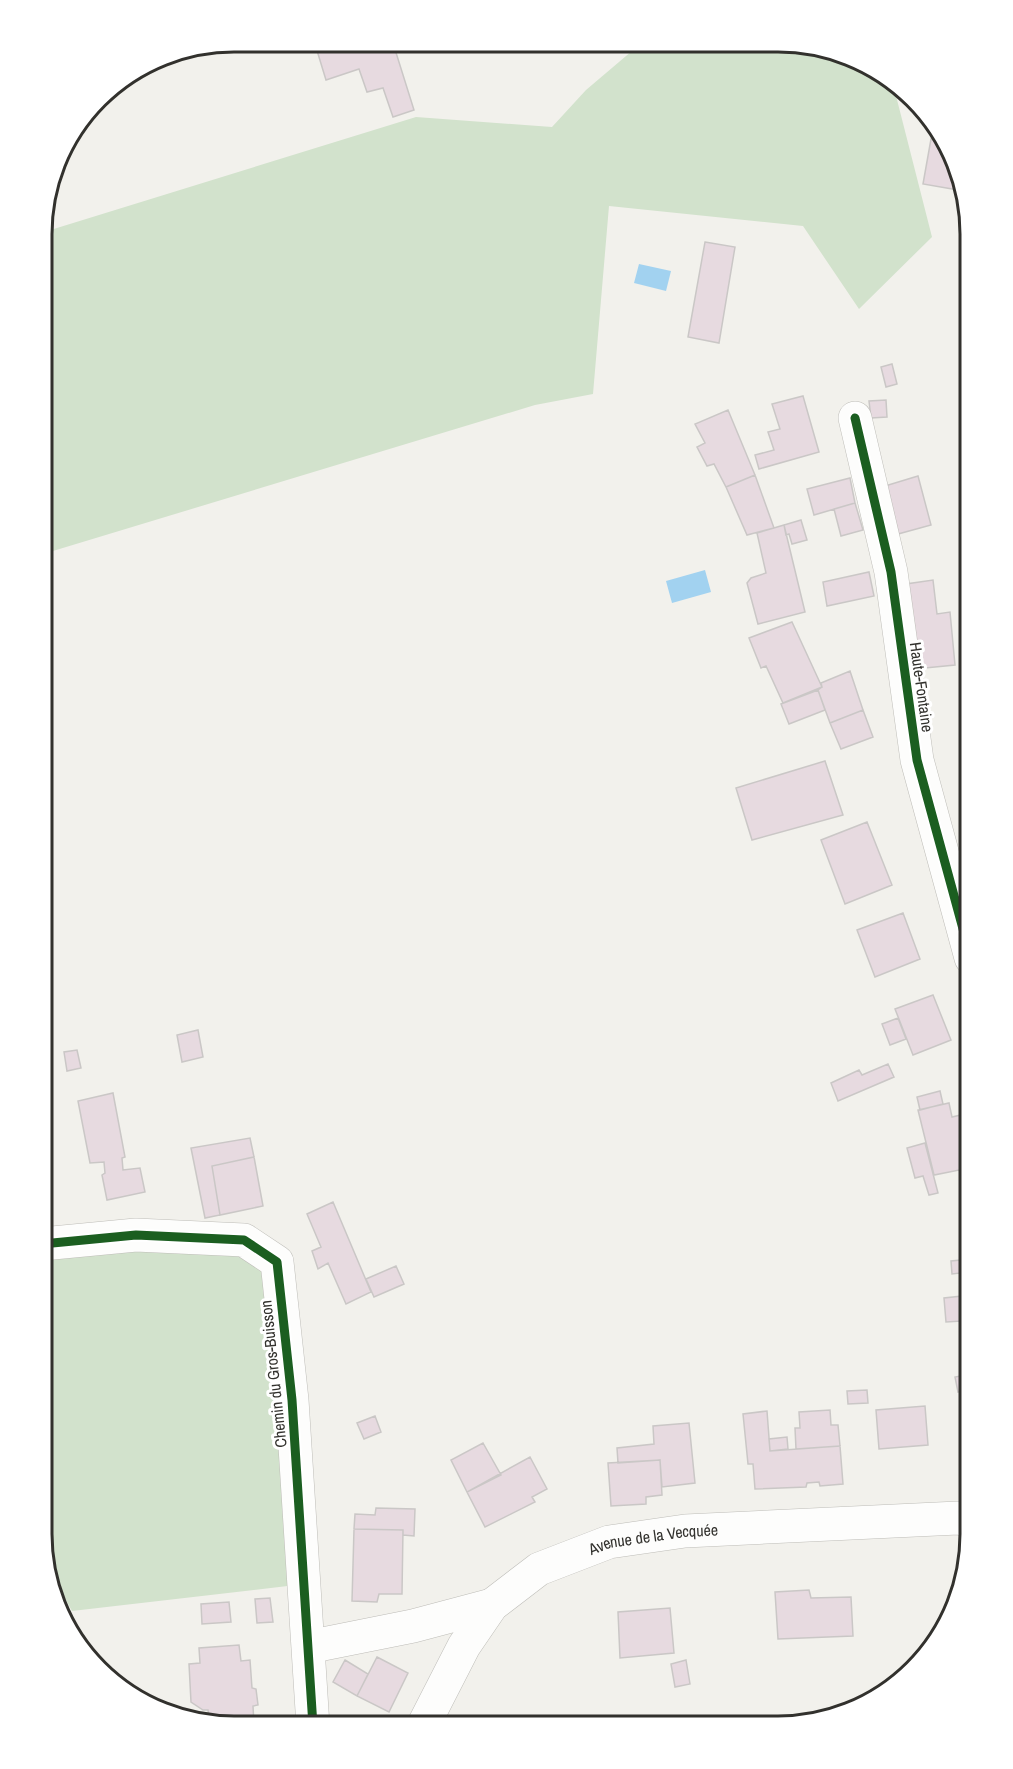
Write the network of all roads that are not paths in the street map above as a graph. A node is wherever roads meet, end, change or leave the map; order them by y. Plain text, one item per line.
1 (855, 418) dead end
2 (960, 918) edge
3 (52, 1243) edge
4 (960, 1518) edge
5 (492, 1605) junction
6 (308, 1647) junction
7 (312, 1716) edge
8 (428, 1716) edge

1 - 2 street, Haute-Fontaine
3 - 6 street, Chemin du Gros-Buisson
4 - 5 street, Avenue de la Vecquée
5 - 6 street
5 - 8 street, Avenue de la Vecquée
6 - 7 street, Chemin du Gros-Buisson

